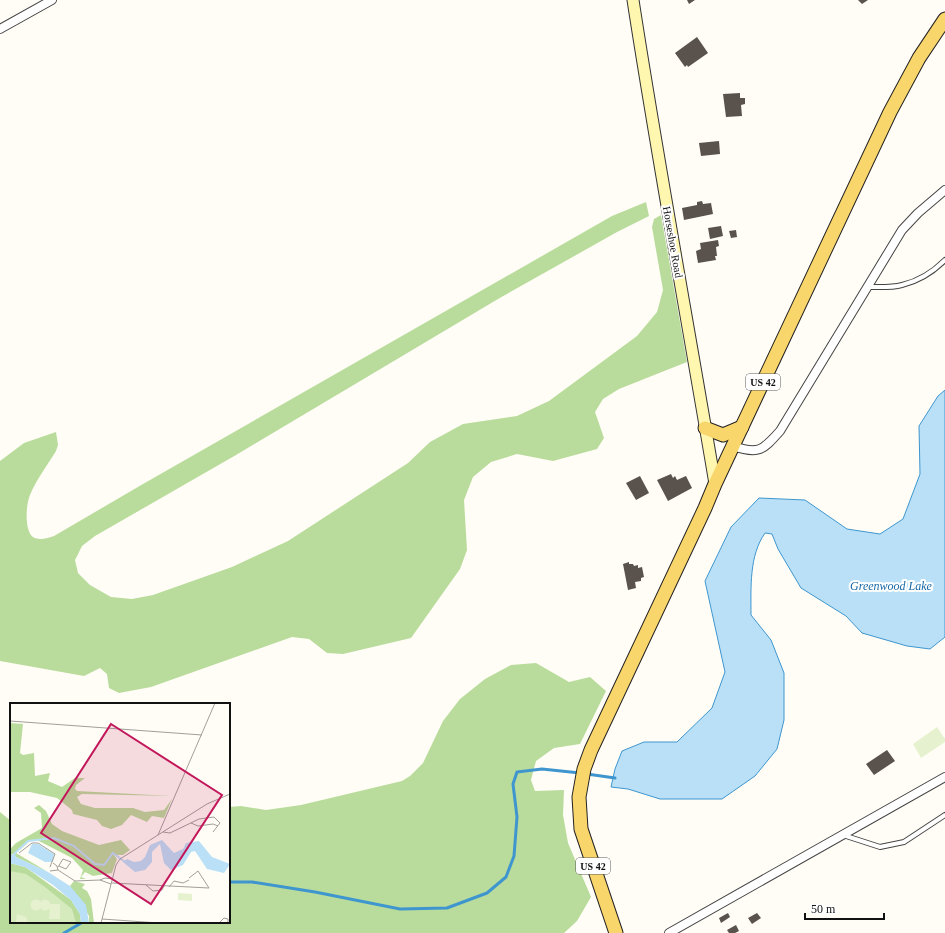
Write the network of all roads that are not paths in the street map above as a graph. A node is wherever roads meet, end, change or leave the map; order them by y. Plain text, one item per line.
1 (52, 0) edge
2 (633, 0) edge
3 (945, 19) edge
4 (0, 29) edge
5 (945, 190) edge
6 (945, 260) edge
7 (866, 288) junction
8 (742, 427) junction
9 (705, 428) junction
10 (733, 446) junction
11 (715, 484) junction
12 (945, 777) edge
13 (945, 815) edge
14 (841, 835) junction
15 (616, 933) edge
16 (669, 933) edge

1 - 4 street
2 - 9 street, Horseshoe Road
3 - 8 main road, US 42
5 - 7 street
6 - 7 lane
7 - 10 street
8 - 9 main road
8 - 10 main road, US 42
9 - 11 street, Horseshoe Road
10 - 11 main road, US 42
11 - 15 main road, US 42
12 - 14 street
13 - 14 lane
14 - 16 street

